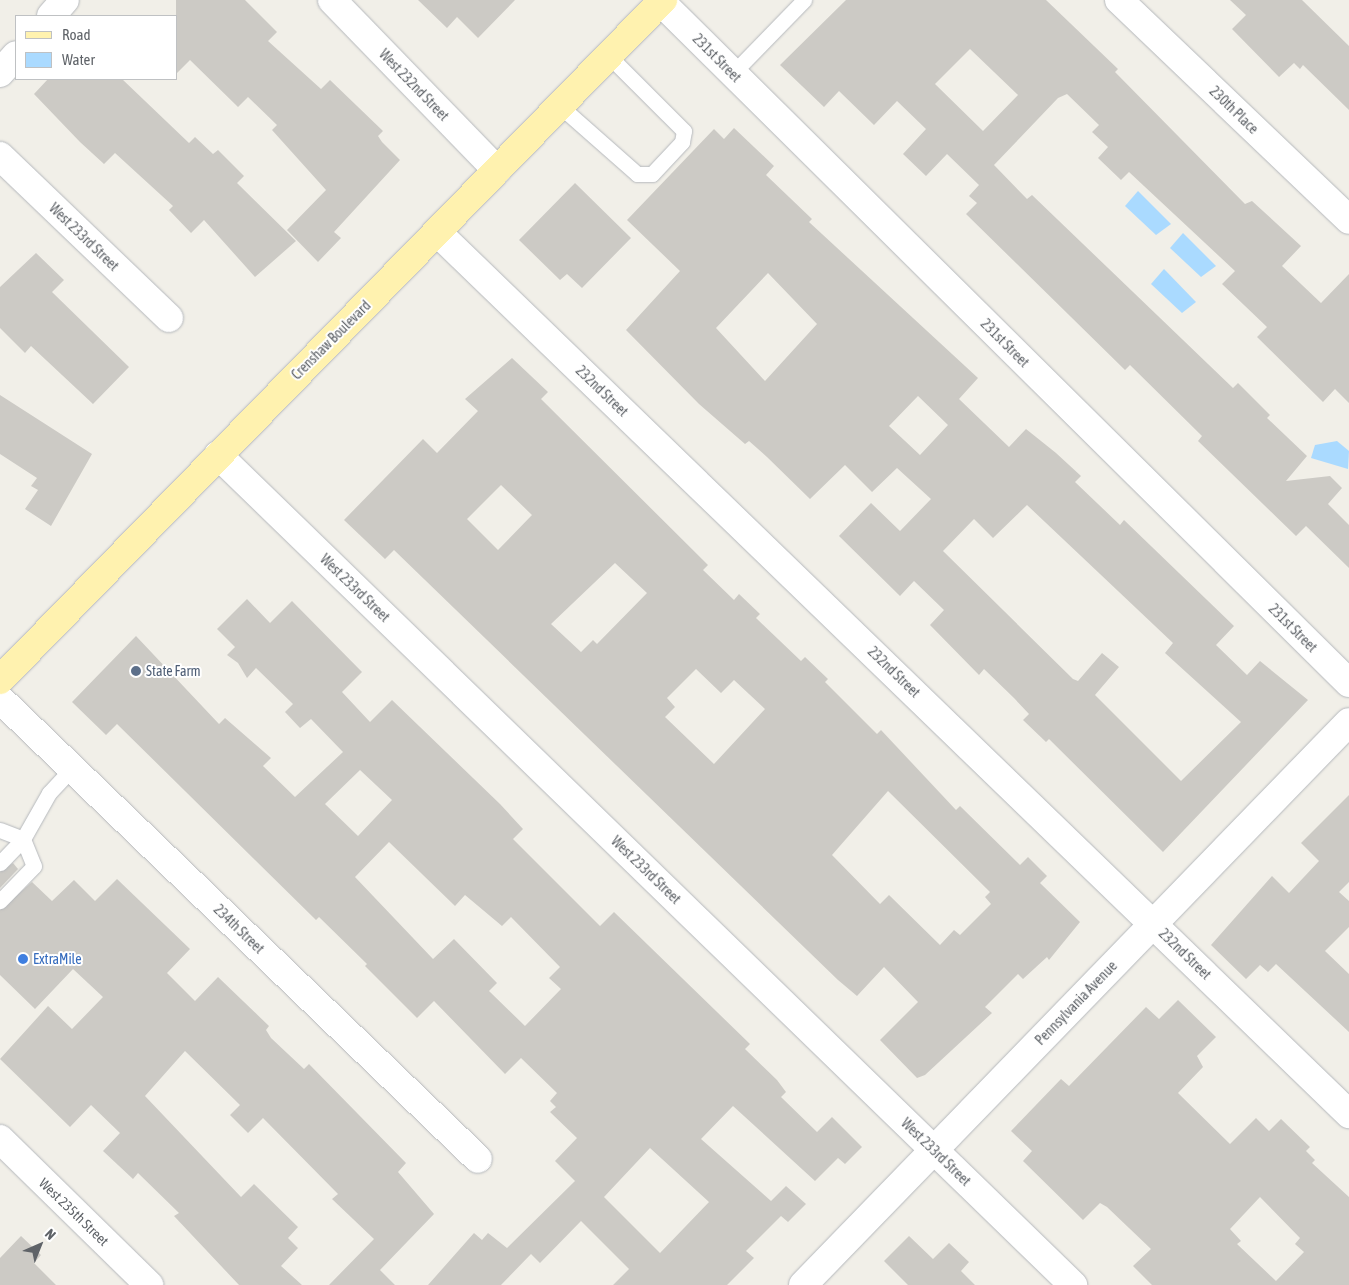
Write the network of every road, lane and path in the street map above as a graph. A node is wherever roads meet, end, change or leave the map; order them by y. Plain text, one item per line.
1 (65, 0) edge
2 (332, 0) edge
3 (804, 0) edge
4 (1119, 0) edge
5 (662, 1) edge
6 (52, 15) edge
7 (608, 55) junction
8 (15, 56) edge
9 (0, 73) edge
10 (733, 73) junction
11 (560, 106) junction
12 (0, 156) edge
13 (497, 170) junction
14 (1349, 220) edge
15 (437, 232) junction
16 (169, 318) dead end
17 (218, 454) junction
18 (0, 680) edge
19 (1349, 683) edge
20 (0, 699) edge
21 (1349, 722) edge
22 (72, 768) junction
23 (0, 830) edge
24 (23, 839) junction
25 (0, 863) edge
26 (0, 901) edge
27 (1154, 923) junction
28 (1349, 1114) edge
29 (0, 1139) edge
30 (934, 1150) junction
31 (478, 1158) dead end
32 (149, 1285) edge
33 (803, 1285) edge
34 (1074, 1285) edge

1 - 6 street
2 - 13 street, West 232nd Street
3 - 10 lane
4 - 14 street, 230th Place
5 - 7 main road, Crenshaw Boulevard
5 - 10 street, 231st Street
7 - 11 main road, Crenshaw Boulevard
7 - 11 lane
8 - 9 street
10 - 19 street, 231st Street
11 - 13 main road, Crenshaw Boulevard
12 - 16 street, West 233rd Street
13 - 15 main road, Crenshaw Boulevard
15 - 17 main road, Crenshaw Boulevard
15 - 27 street, 232nd Street
17 - 18 main road, Crenshaw Boulevard
17 - 30 street, West 233rd Street
20 - 22 street, 234th Street
21 - 27 street, Pennsylvania Avenue
22 - 24 lane
22 - 31 street, 234th Street
23 - 24 lane
24 - 25 lane
24 - 26 lane
27 - 28 street, 232nd Street
27 - 30 street, Pennsylvania Avenue
29 - 32 street, West 235th Street
30 - 33 street, Pennsylvania Avenue
30 - 34 street, West 233rd Street

